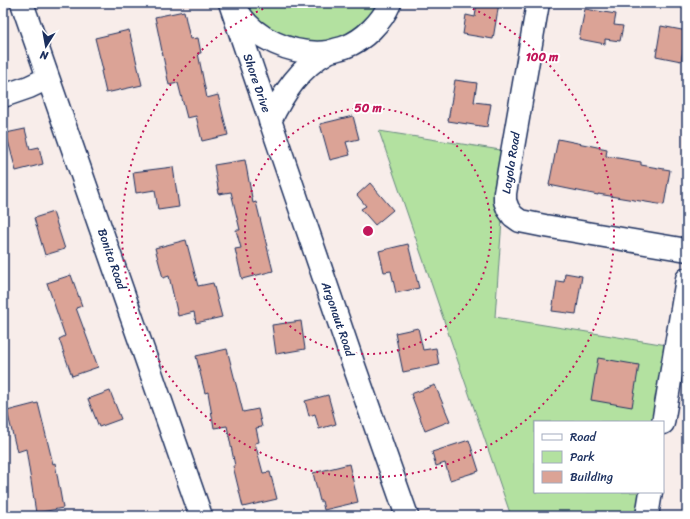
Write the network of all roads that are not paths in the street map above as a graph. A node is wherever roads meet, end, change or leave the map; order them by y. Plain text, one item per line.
1 (22, 3) edge
2 (230, 3) edge
3 (233, 3) edge
4 (390, 3) edge
5 (538, 3) edge
6 (328, 52) junction
7 (48, 78) junction
8 (3, 96) edge
9 (270, 122) junction
10 (687, 250) edge
11 (687, 279) edge
12 (663, 421) edge
13 (651, 493) edge
14 (201, 516) edge
15 (408, 516) edge
16 (647, 516) edge

1 - 7 street, Bonita Road
2 - 9 street, Shore Drive
3 - 6 street, Shore Drive
4 - 6 street, Shore Drive
5 - 10 street, Loyola Road
6 - 9 street, Shore Drive
7 - 8 street
7 - 14 street, Bonita Road
9 - 15 street, Argonaut Road
11 - 12 street
13 - 16 street

